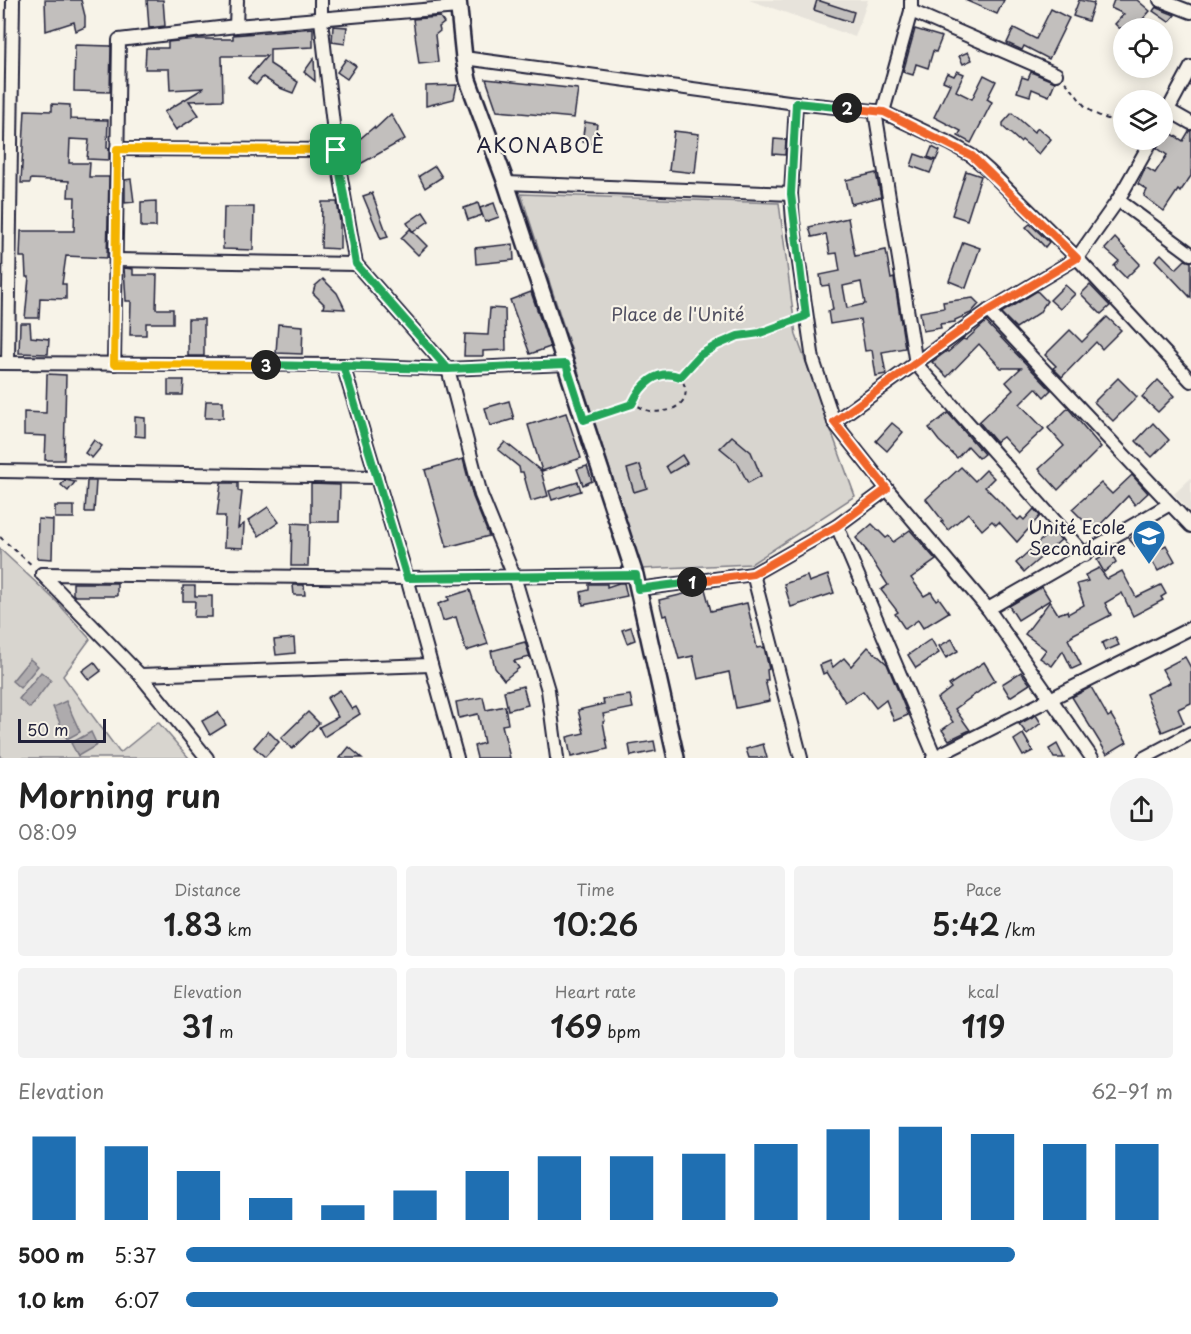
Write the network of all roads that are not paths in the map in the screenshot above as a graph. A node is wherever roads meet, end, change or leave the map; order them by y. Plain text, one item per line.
1 (14, 0) edge
2 (237, 0) edge
3 (321, 0) edge
4 (1160, 0) edge
5 (458, 3) edge
6 (911, 6) edge
7 (1191, 12) edge
8 (321, 20) junction
9 (236, 26) junction
10 (464, 58) junction
11 (1191, 67) edge
12 (1056, 74) road end
13 (1173, 100) edge
14 (796, 103) junction
15 (879, 111) junction
16 (1173, 117) edge
17 (1191, 123) edge
18 (6, 138) edge
19 (117, 149) junction
20 (336, 150) junction
21 (1146, 150) edge
22 (506, 183) junction
23 (791, 194) junction
24 (1118, 200) junction
25 (1191, 254) edge
26 (1077, 258) junction
27 (116, 260) junction
28 (356, 264) junction
29 (988, 311) junction
30 (4, 363) edge
31 (114, 364) junction
32 (566, 364) junction
33 (916, 364) junction
34 (343, 365) junction
35 (448, 369) junction
36 (1191, 381) edge
37 (834, 422) junction
38 (0, 471) edge
39 (376, 477) junction
40 (887, 489) junction
41 (1170, 504) junction
42 (837, 526) junction
43 (1191, 526) edge
44 (1085, 555) junction
45 (753, 574) junction
46 (514, 576) junction
47 (407, 578) junction
48 (637, 582) junction
49 (988, 609) junction
50 (1191, 628) edge
51 (431, 665) junction
52 (140, 675) junction
53 (1050, 698) junction
54 (1191, 733) edge
55 (207, 758) edge
56 (457, 758) edge
57 (556, 758) edge
58 (676, 758) edge
59 (801, 758) edge
60 (934, 758) edge
61 (1092, 758) edge
62 (1144, 758) edge

1 - 18 street
2 - 9 street
3 - 8 street
4 - 7 street
5 - 8 street
5 - 10 street
6 - 12 street
6 - 15 street
8 - 9 street
8 - 20 street
9 - 19 street
10 - 14 street
10 - 22 street
11 - 13 street
14 - 15 street
14 - 23 street
15 - 26 street
15 - 33 street
16 - 17 street
18 - 30 street
19 - 20 street
19 - 27 street
20 - 28 street
21 - 24 street
22 - 23 street
22 - 32 street
23 - 37 street
24 - 25 street
24 - 26 street
26 - 29 street
26 - 36 street
27 - 28 street
27 - 31 street
28 - 35 street
29 - 33 street
29 - 41 street
30 - 31 street
31 - 34 street
32 - 35 street
32 - 48 street
33 - 37 street
33 - 44 street
34 - 35 street
34 - 39 street
35 - 46 street
37 - 40 street
38 - 39 street
39 - 47 street
40 - 42 street
40 - 49 street
41 - 43 street
41 - 44 street
42 - 45 street
42 - 60 street
44 - 49 street
45 - 48 street
45 - 59 street
46 - 47 street
46 - 48 street
46 - 57 street
47 - 51 street
47 - 52 street
48 - 58 street
49 - 53 street
50 - 53 street
51 - 52 street
51 - 56 street
52 - 55 street
53 - 60 street
53 - 61 street
54 - 62 street

